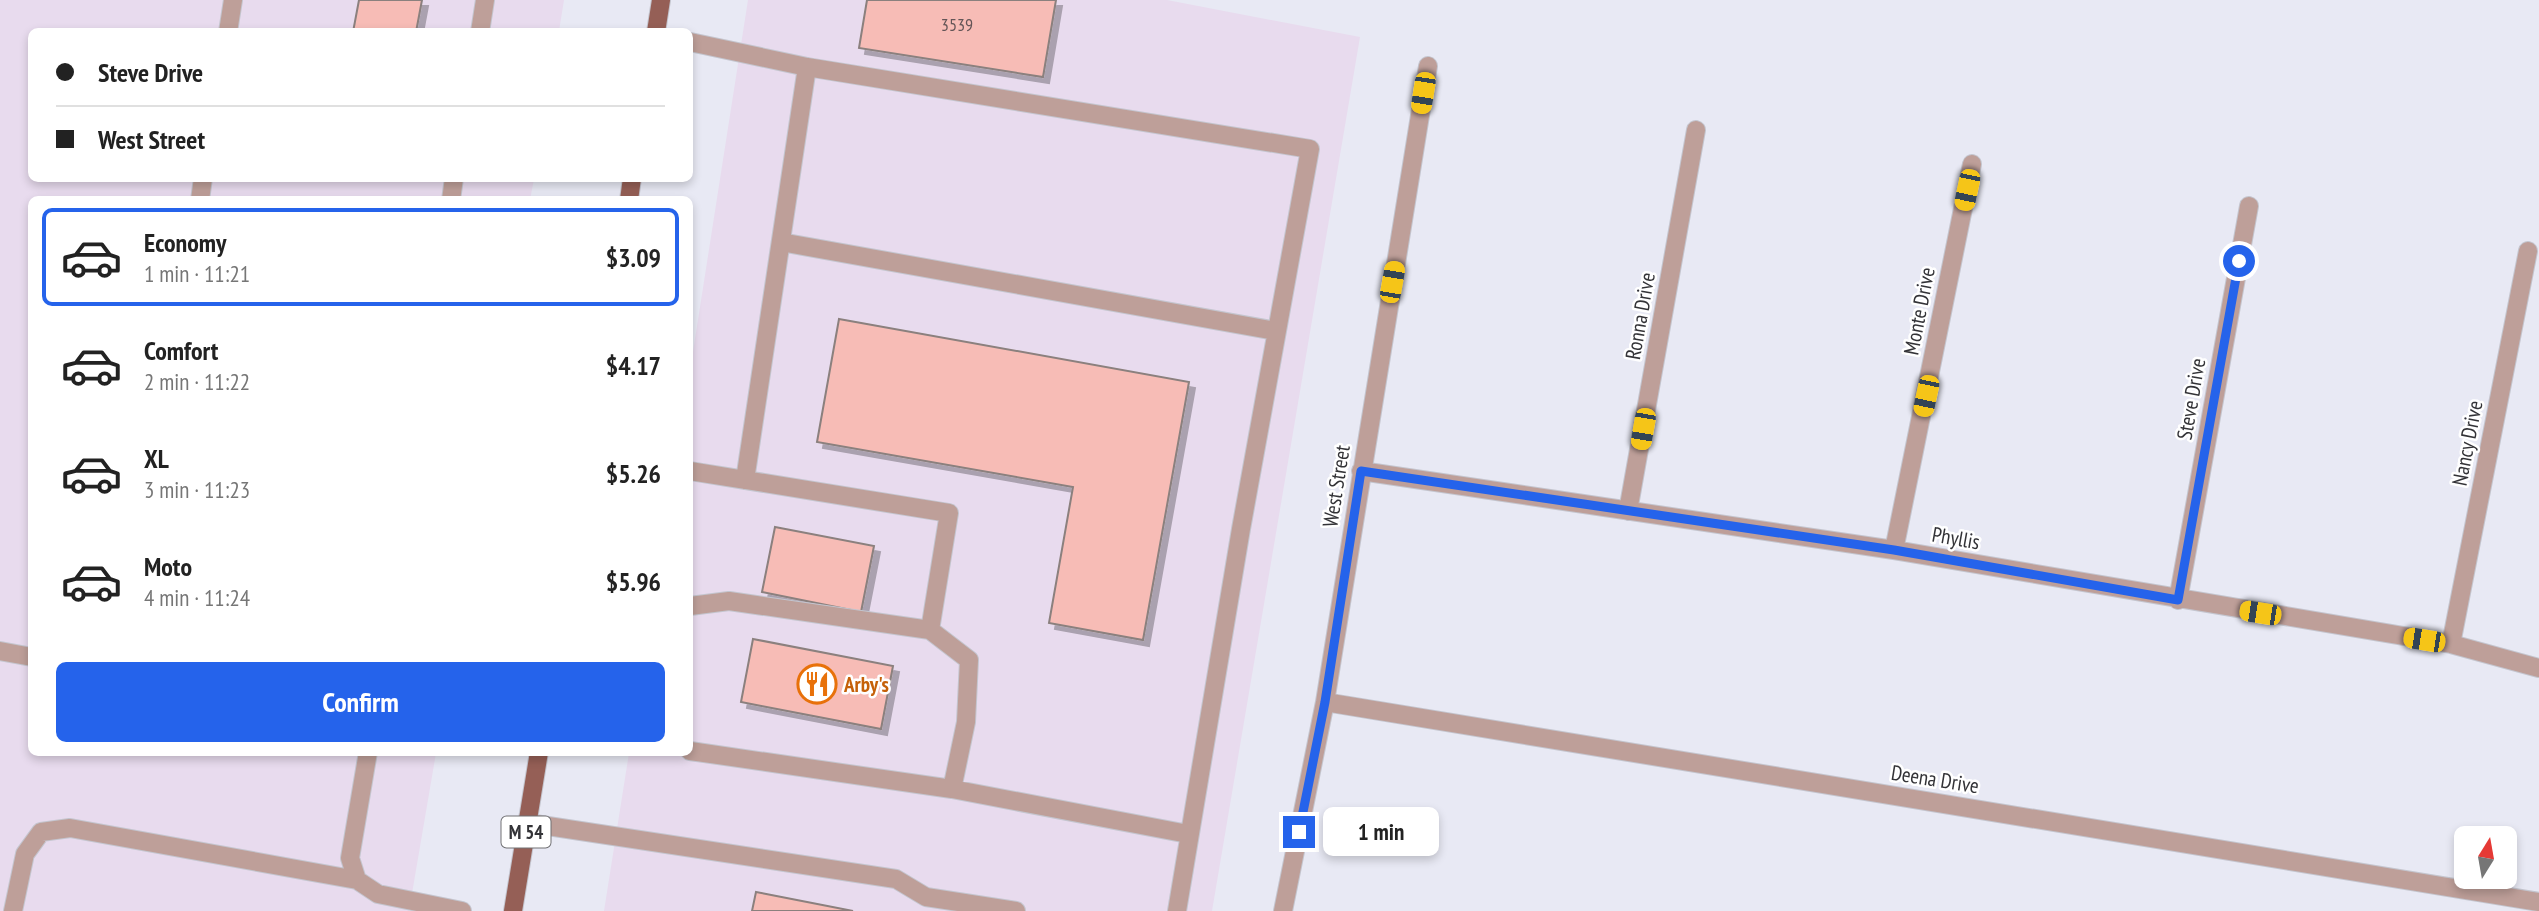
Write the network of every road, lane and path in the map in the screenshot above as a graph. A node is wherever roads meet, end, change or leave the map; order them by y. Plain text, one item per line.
1 (233, 0) edge
2 (485, 0) edge
3 (661, 0) edge
4 (229, 28) edge
5 (481, 28) edge
6 (657, 28) edge
7 (693, 42) edge
8 (1427, 66) dead end
9 (807, 67) junction
10 (1696, 130) dead end
11 (1972, 164) dead end
12 (2249, 206) dead end
13 (781, 242) junction
14 (2528, 251) dead end
15 (1276, 331) junction
16 (693, 471) edge
17 (1361, 471) junction
18 (745, 480) junction
19 (1628, 510) junction
20 (1894, 550) junction
21 (2178, 600) junction
22 (693, 606) edge
23 (930, 630) junction
24 (2451, 644) junction
25 (0, 651) edge
26 (28, 656) edge
27 (2539, 668) edge
28 (1325, 702) junction
29 (693, 751) edge
30 (367, 756) edge
31 (538, 756) edge
32 (952, 789) junction
33 (528, 823) junction
34 (1188, 834) junction
35 (357, 880) junction
36 (2539, 902) edge
37 (926, 904) edge
38 (13, 911) edge
39 (463, 911) edge
40 (513, 911) edge
41 (1016, 911) edge
42 (1177, 911) edge
43 (1285, 911) edge

1 - 4 lane
2 - 5 lane
3 - 6 main road
7 - 9 lane
8 - 17 lane, West Street
9 - 13 lane
9 - 15 lane
10 - 19 lane, Ronna Drive
11 - 20 lane, Monte Drive
12 - 21 lane, Steve Drive
13 - 15 lane
13 - 18 lane
14 - 24 lane, Nancy Drive
15 - 34 lane
16 - 18 lane
17 - 19 lane, Phyllis
17 - 28 lane, West Street
18 - 23 lane
19 - 20 lane, Phyllis
20 - 21 lane, Phyllis
21 - 24 lane, Phyllis
22 - 23 lane
23 - 32 lane
24 - 27 lane, Phyllis
25 - 26 lane
28 - 36 lane, Deena Drive
28 - 43 lane, West Street
29 - 32 lane
30 - 35 lane
31 - 33 main road, M 54
32 - 34 lane
33 - 37 lane
33 - 40 main road, M 54
34 - 42 lane
35 - 38 lane
35 - 39 lane
37 - 41 lane

